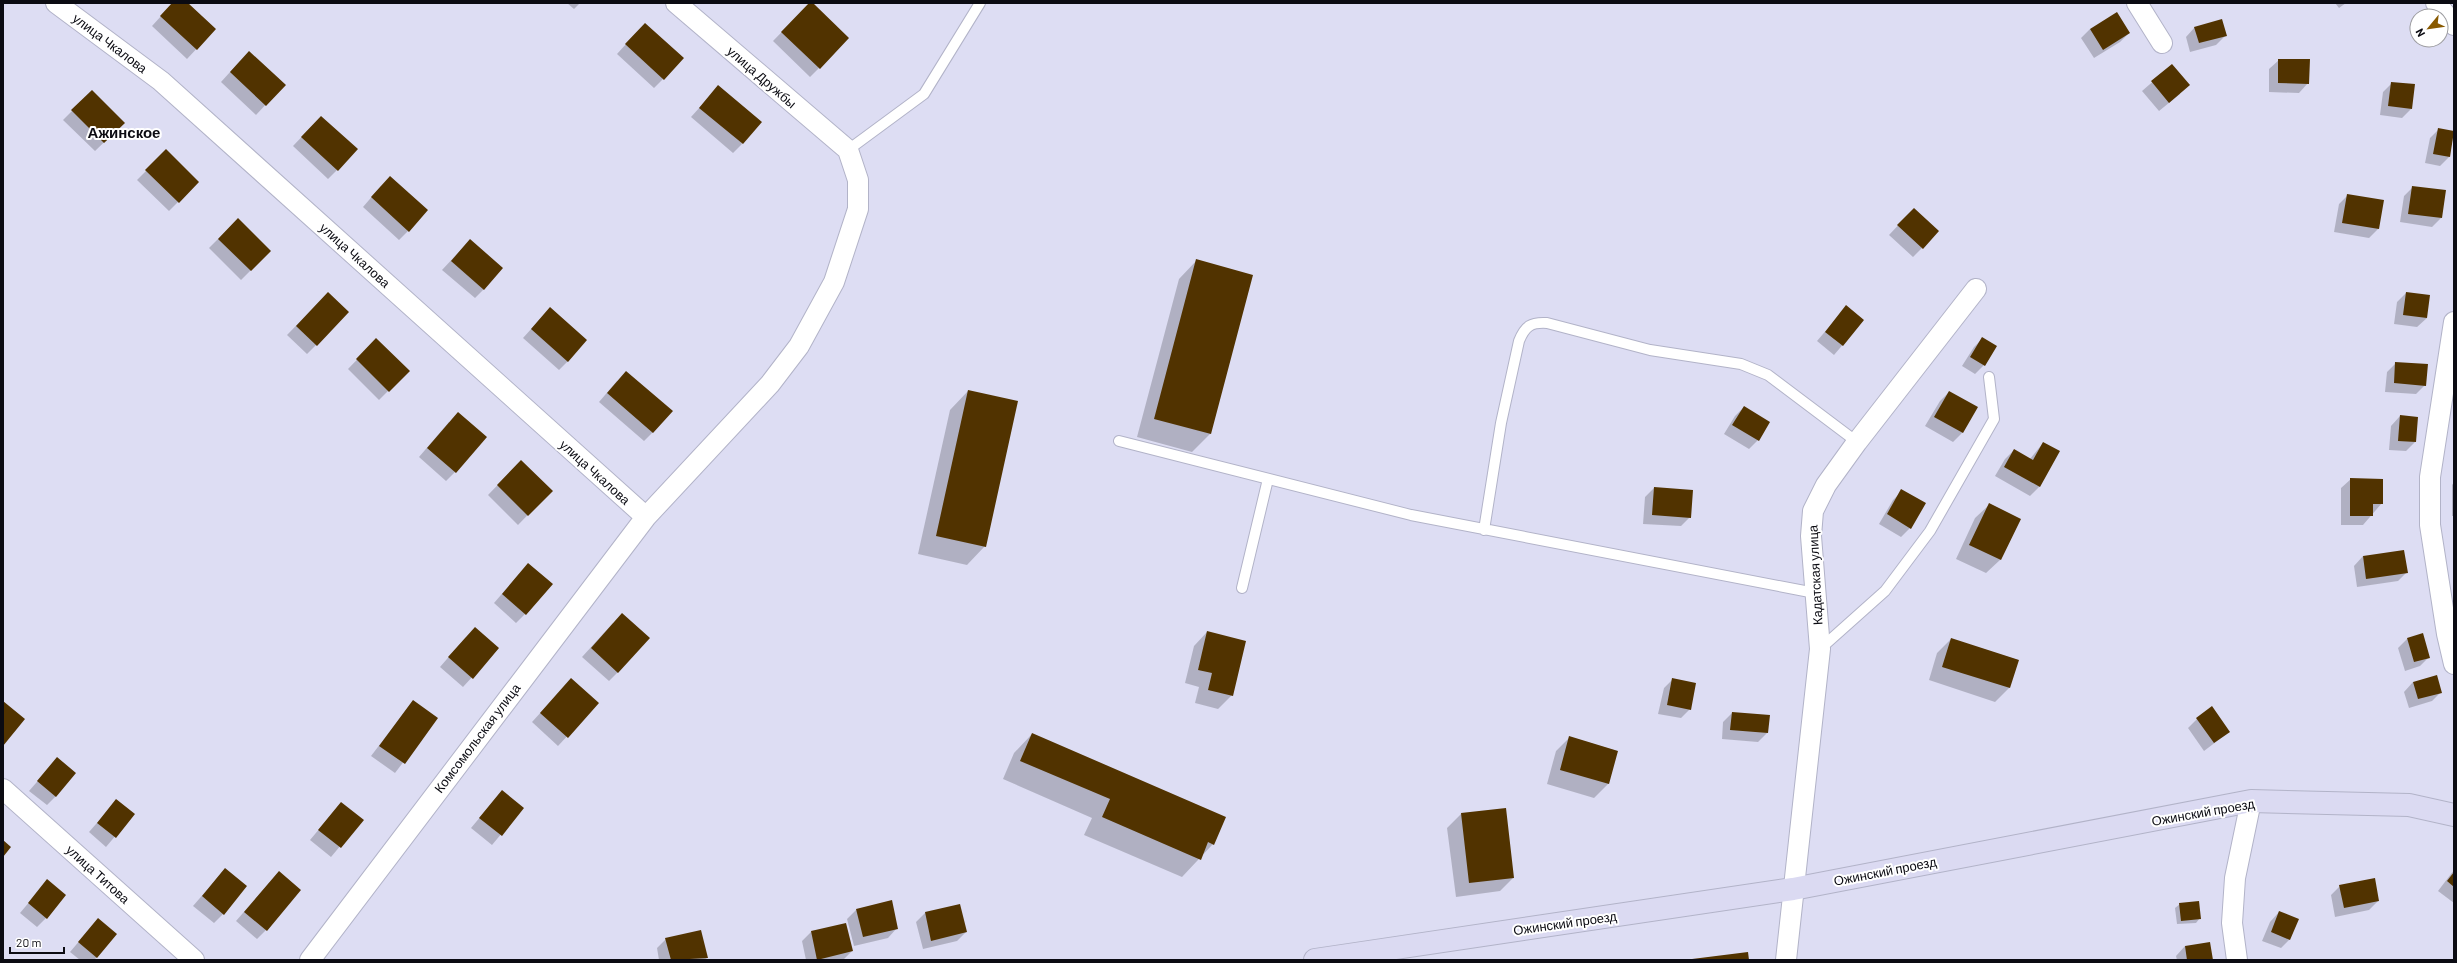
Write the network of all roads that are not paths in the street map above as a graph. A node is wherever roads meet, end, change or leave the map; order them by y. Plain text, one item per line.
1 (56, 3) edge
2 (676, 3) edge
3 (980, 3) edge
4 (2137, 3) edge
5 (2436, 3) edge
6 (2454, 25) edge
7 (2162, 43) dead end
8 (848, 150) junction
9 (1976, 289) dead end
10 (2454, 322) edge
11 (1989, 377) dead end
12 (1119, 441) dead end
13 (1857, 442) junction
14 (1268, 479) junction
15 (646, 517) junction
16 (1484, 530) junction
17 (1242, 588) dead end
18 (1815, 593) junction
19 (1820, 649) junction
20 (2454, 664) edge
21 (3, 789) edge
22 (2251, 802) junction
23 (2454, 815) edge
24 (1793, 889) junction
25 (194, 960) edge
26 (310, 960) edge
27 (1315, 960) edge
28 (1786, 960) edge
29 (2237, 960) edge

1 - 15 street, улица Чкалова
2 - 8 street, улица Дружбы
3 - 8 lane
4 - 7 street
5 - 6 street
8 - 15 street, Комсомольская улица
9 - 13 street, Кадатская улица
10 - 20 street
11 - 19 lane
12 - 14 lane
13 - 16 lane
13 - 18 street, Кадатская улица
14 - 16 lane
14 - 17 lane
15 - 26 street, Комсомольская улица
16 - 18 lane
18 - 19 street, Кадатская улица
19 - 24 street, Кадатская улица
21 - 25 street, улица Титова
22 - 23 main road, Ожинский проезд
22 - 24 main road, Ожинский проезд
22 - 29 street
24 - 27 main road, Ожинский проезд
24 - 28 street, Кадатская улица

